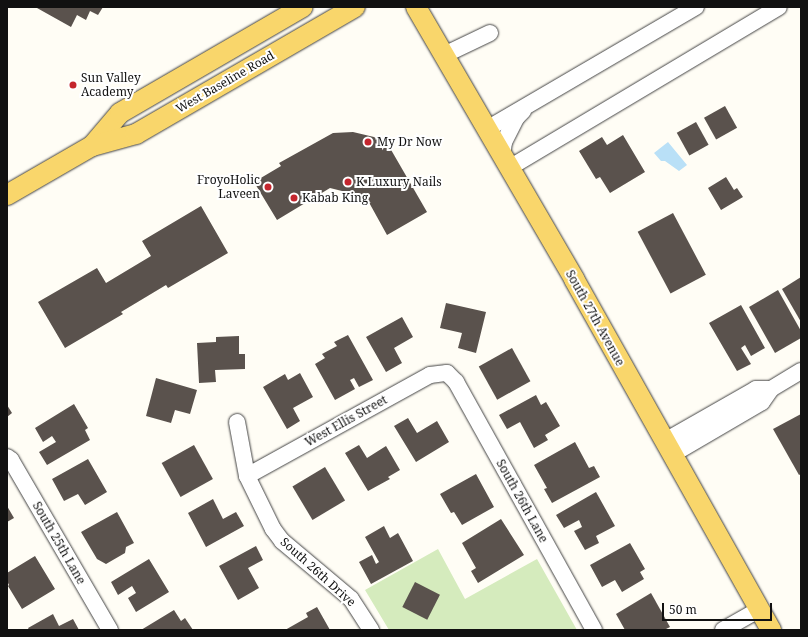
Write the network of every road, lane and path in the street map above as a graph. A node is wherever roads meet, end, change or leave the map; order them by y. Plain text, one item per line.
1 (303, 7) edge
2 (355, 7) edge
3 (416, 7) edge
4 (696, 7) edge
5 (779, 7) edge
6 (490, 33) dead end
7 (444, 55) junction
8 (528, 105) junction
9 (487, 129) junction
10 (92, 146) junction
11 (506, 162) junction
12 (7, 195) edge
13 (801, 371) edge
14 (447, 373) joint
15 (236, 422) dead end
16 (669, 448) junction
17 (7, 457) edge
18 (247, 476) junction
19 (760, 609) junction
20 (110, 630) edge
21 (371, 630) edge
22 (594, 630) edge
23 (723, 630) edge
24 (771, 630) edge

1 - 10 main road, West Baseline Road
2 - 10 main road, West Baseline Road
3 - 7 main road, South 27th Avenue
4 - 8 street
5 - 11 street
6 - 7 street
7 - 9 main road, South 27th Avenue
8 - 9 street
8 - 11 street
9 - 11 main road, South 27th Avenue
10 - 12 main road, West Baseline Road
11 - 16 main road, South 27th Avenue
13 - 16 street
14 - 18 street, West Ellis Street
14 - 22 street, South 26th Lane
15 - 18 street, South 26th Drive
16 - 19 main road, South 27th Avenue
17 - 20 street, South 25th Lane
18 - 21 street, South 26th Drive
19 - 23 street
19 - 24 main road, South 27th Avenue

